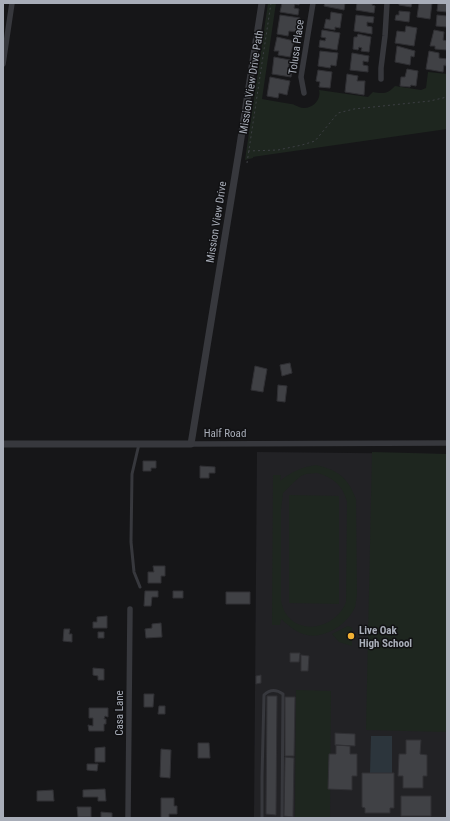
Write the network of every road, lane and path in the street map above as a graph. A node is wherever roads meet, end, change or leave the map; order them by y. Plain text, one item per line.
1 (12, 3) edge
2 (262, 3) edge
3 (271, 3) edge
4 (312, 3) edge
5 (387, 3) edge
6 (4, 48) edge
7 (3, 64) edge
8 (381, 79) dead end
9 (304, 93) dead end
10 (447, 97) edge
11 (248, 151) junction
12 (247, 163) dead end
13 (447, 443) edge
14 (3, 444) edge
15 (139, 444) junction
16 (191, 444) junction
17 (140, 587) dead end
18 (130, 609) dead end
19 (128, 818) edge
20 (262, 818) edge
21 (282, 818) edge

1 - 6 street
2 - 16 street, Mission View Drive
3 - 11 path, Mission View Drive Path
4 - 9 street, Tolusa Place
5 - 8 street
6 - 7 street
10 - 11 path
11 - 12 path, Mission View Drive Path
13 - 16 street, Half Road
14 - 15 street, Half Road
15 - 16 street, Half Road
15 - 17 lane
18 - 19 street, Casa Lane
20 - 21 lane

